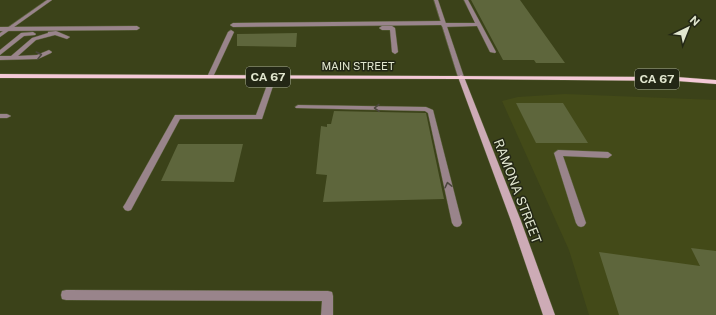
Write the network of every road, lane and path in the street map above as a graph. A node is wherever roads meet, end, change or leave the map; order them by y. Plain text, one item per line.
1 (50, 0) edge
2 (436, 0) edge
3 (466, 0) edge
4 (443, 24) junction
5 (479, 24) junction
6 (233, 25) dead end
7 (137, 28) dead end
8 (325, 28) dead end
9 (0, 29) edge
10 (8, 29) junction
11 (231, 32) dead end
12 (56, 33) junction
13 (0, 35) edge
14 (67, 36) dead end
15 (49, 52) dead end
16 (395, 52) dead end
17 (493, 52) dead end
18 (0, 53) edge
19 (13, 57) junction
20 (0, 58) edge
21 (0, 76) edge
22 (273, 76) junction
23 (210, 77) junction
24 (461, 77) junction
25 (716, 82) edge
26 (298, 107) dead end
27 (608, 155) dead end
28 (128, 207) dead end
29 (457, 223) dead end
30 (581, 223) dead end
31 (66, 295) dead end
32 (327, 315) edge
33 (549, 315) edge

1 - 10 street
2 - 4 street
3 - 5 street
4 - 5 street
4 - 6 street
4 - 24 street
5 - 17 street
7 - 10 street
8 - 16 street
9 - 10 street
10 - 13 street
11 - 23 street
12 - 14 street
12 - 18 street
12 - 19 street
19 -> 15 street
19 - 20 street
21 - 23 main road, MAIN STREET / CA 67
22 - 23 main road, MAIN STREET / CA 67
22 - 24 main road, MAIN STREET / CA 67
22 - 28 street
24 - 25 main road, MAIN STREET / CA 67
24 - 33 main road, RAMONA STREET
29 -> 26 street
27 - 30 street
31 - 32 street

